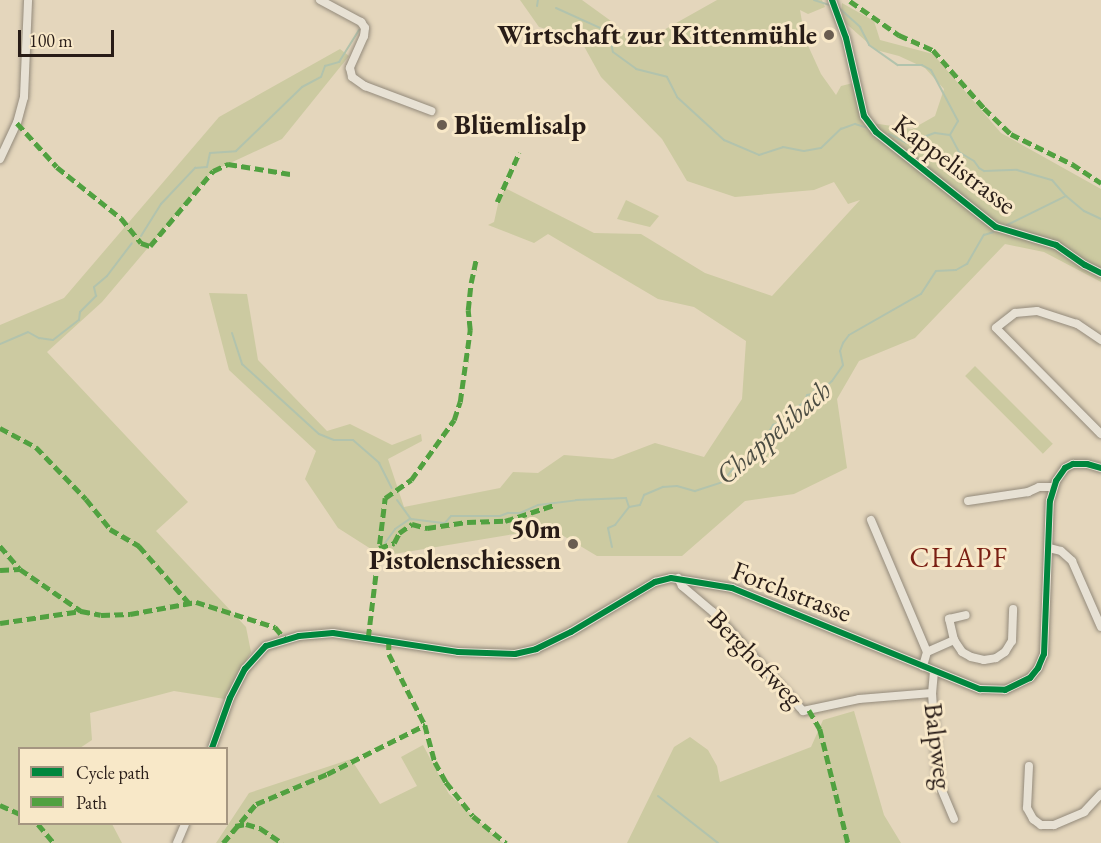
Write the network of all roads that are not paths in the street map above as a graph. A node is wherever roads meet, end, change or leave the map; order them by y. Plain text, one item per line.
1 (28, 0) edge
2 (320, 0) edge
3 (832, 1) edge
4 (431, 111) dead end
5 (0, 159) edge
6 (1101, 273) edge
7 (1101, 340) edge
8 (1101, 434) edge
9 (1101, 468) edge
10 (1053, 487) junction
11 (968, 501) dead end
12 (871, 520) dead end
13 (1049, 548) junction
14 (678, 578) junction
15 (1013, 609) dead end
16 (966, 615) dead end
17 (1101, 627) edge
18 (954, 640) junction
19 (927, 652) junction
20 (923, 666) junction
21 (934, 671) junction
22 (932, 693) junction
23 (212, 747) edge
24 (1029, 766) dead end
25 (1101, 794) edge
26 (954, 819) dead end
27 (184, 825) edge
28 (177, 843) edge

1 - 5 street
2 - 4 street
3 - 6 street, Kappelistrasse
7 - 8 street
9 - 10 street
10 - 11 street
10 - 13 street, Forchstrasse
12 - 19 street
13 - 17 street
13 - 21 street, Forchstrasse
14 - 20 street, Forchstrasse
14 - 22 street, Berghofweg
14 - 23 street, Forchstrasse
15 - 18 street
16 - 18 street
18 - 19 street
19 - 20 street
20 - 21 street, Forchstrasse
21 - 22 street, Balpweg
22 - 26 street, Balpweg
24 - 25 street
27 - 28 street

